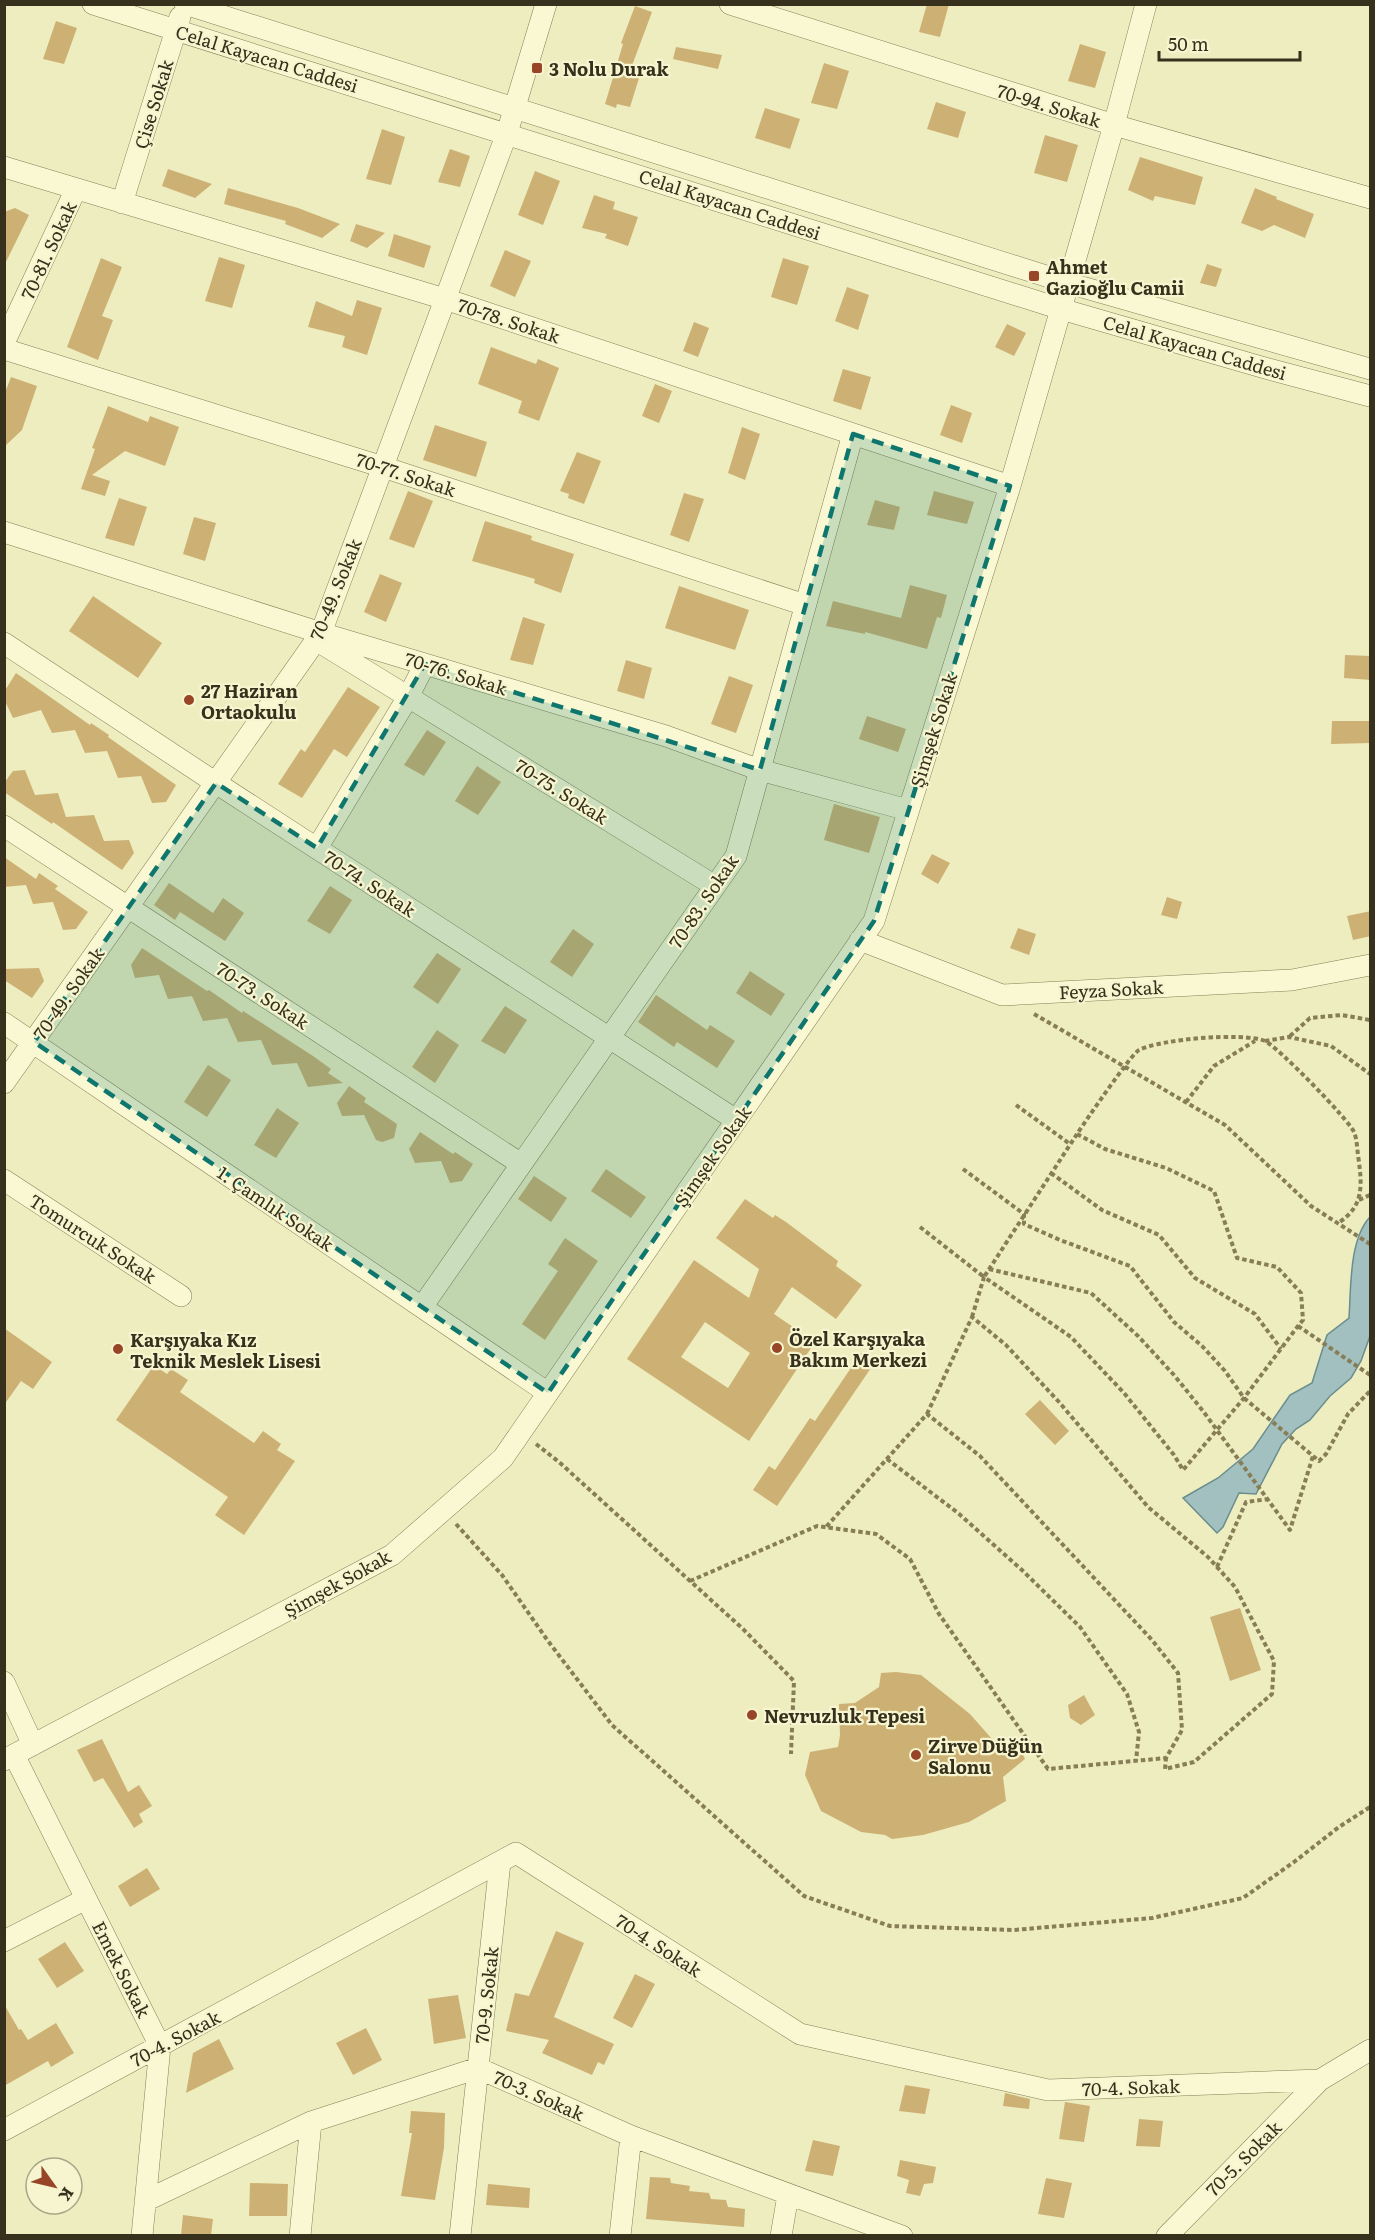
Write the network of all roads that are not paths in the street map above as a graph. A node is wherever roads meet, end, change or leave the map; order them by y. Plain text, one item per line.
1 (93, 4) edge
2 (184, 4) edge
3 (546, 4) edge
4 (730, 4) edge
5 (1146, 4) edge
6 (176, 30) junction
7 (515, 110) junction
8 (1114, 125) junction
9 (507, 133) junction
10 (4, 167) edge
11 (76, 189) junction
12 (1371, 198) edge
13 (122, 203) junction
14 (1068, 283) junction
15 (445, 299) junction
16 (1061, 309) junction
17 (4, 343) edge
18 (4, 349) edge
19 (1371, 369) edge
20 (1371, 396) edge
21 (853, 434) junction
22 (383, 467) junction
23 (1010, 486) junction
24 (4, 532) edge
25 (805, 605) junction
26 (318, 637) junction
27 (4, 643) edge
28 (425, 664) junction
29 (408, 697) junction
30 (760, 770) junction
31 (216, 783) junction
32 (908, 810) junction
33 (4, 826) edge
34 (317, 848) junction
35 (715, 886) junction
36 (128, 907) junction
37 (860, 940) junction
38 (1371, 965) edge
39 (4, 1023) edge
40 (609, 1038) junction
41 (33, 1042) junction
42 (4, 1083) edge
43 (736, 1120) junction
44 (521, 1164) junction
45 (4, 1180) edge
46 (181, 1296) dead end
47 (422, 1307) junction
48 (548, 1393) junction
49 (4, 1682) edge
50 (33, 1745) junction
51 (9, 1757) edge
52 (500, 1862) junction
53 (86, 1899) junction
54 (4, 1941) edge
55 (160, 2046) junction
56 (1371, 2050) edge
57 (478, 2068) junction
58 (1320, 2080) junction
59 (311, 2122) junction
60 (4, 2130) edge
61 (631, 2136) junction
62 (788, 2195) junction
63 (145, 2201) junction
64 (142, 2235) edge
65 (300, 2235) edge
66 (460, 2235) edge
67 (620, 2235) edge
68 (782, 2235) edge
69 (902, 2235) edge
70 (1167, 2235) edge

1 - 6 street, Celal Kayacan Caddesi
2 - 6 street, Çise Sokak
2 - 7 street, Celal Kayacan Caddesi
3 - 7 street, 70-49. Sokak
4 - 8 street, 70-94. Sokak
5 - 8 street, Şimşek Sokak
6 - 9 street, Celal Kayacan Caddesi
6 - 13 street, Çise Sokak
7 - 9 street, 70-49. Sokak
7 - 14 street, Celal Kayacan Caddesi
8 - 12 street, 70-94. Sokak
8 - 14 street, Şimşek Sokak
9 - 15 street, 70-49. Sokak
9 - 16 street, Celal Kayacan Caddesi
10 - 11 street, 70-78. Sokak
11 - 13 street, 70-78. Sokak
11 - 17 street, 70-81. Sokak
13 - 15 street, 70-78. Sokak
14 - 16 street, Şimşek Sokak
14 - 19 street, Celal Kayacan Caddesi
15 - 21 street, 70-78. Sokak
15 - 22 street, 70-49. Sokak
16 - 20 street, Celal Kayacan Caddesi
16 - 23 street, Şimşek Sokak
18 - 22 street, 70-77. Sokak
21 - 23 street, 70-78. Sokak
21 - 25 street, 70-83. Sokak
22 - 25 street, 70-77. Sokak
22 - 26 street, 70-49. Sokak
23 - 32 street, Şimşek Sokak
24 - 26 street, 70-76. Sokak
25 - 30 street, 70-83. Sokak
26 - 28 street, 70-76. Sokak
26 - 29 street, 70-75. Sokak
26 - 31 street, 70-49. Sokak
27 - 31 street, 70-74. Sokak
28 - 29 street
28 - 30 street, 70-76. Sokak
29 - 34 street
29 - 35 street, 70-75. Sokak
30 - 32 street, 70-76. Sokak
30 - 35 street, 70-83. Sokak
31 - 34 street, 70-74. Sokak
31 - 36 street, 70-49. Sokak
32 - 37 street, Şimşek Sokak
33 - 36 street, 70-73. Sokak
34 - 40 street, 70-74. Sokak
35 - 40 street, 70-83. Sokak
36 - 41 street, 70-49. Sokak
36 - 44 street, 70-73. Sokak
37 - 38 street, Feyza Sokak
37 - 43 street, Şimşek Sokak
39 - 41 street, 1. Çamlık Sokak
40 - 43 street, 70-74. Sokak
40 - 44 street, 70-83. Sokak
41 - 42 street, 70-49. Sokak
41 - 47 street, 1. Çamlık Sokak
43 - 48 street, Şimşek Sokak
44 - 47 street, 70-83. Sokak
45 - 46 street, Tomurcuk Sokak
47 - 48 street, 1. Çamlık Sokak
48 - 50 street, Şimşek Sokak
49 - 50 street
50 - 51 street, Şimşek Sokak
51 - 53 street, Emek Sokak
52 - 55 street, 70-4. Sokak
52 - 57 street, 70-9. Sokak
52 - 58 street, 70-4. Sokak
53 - 54 street
53 - 55 street, Emek Sokak
55 - 60 street, 70-4. Sokak
55 - 63 street
56 - 58 street, 70-4. Sokak
57 - 59 street, 70-3. Sokak
57 - 61 street, 70-3. Sokak
57 - 66 street, 70-9. Sokak
58 - 70 street, 70-5. Sokak
59 - 63 street, 70-3. Sokak
59 - 65 street
61 - 62 street, 70-3. Sokak
61 - 67 street
62 - 68 street
62 - 69 street, 70-3. Sokak
63 - 64 street

